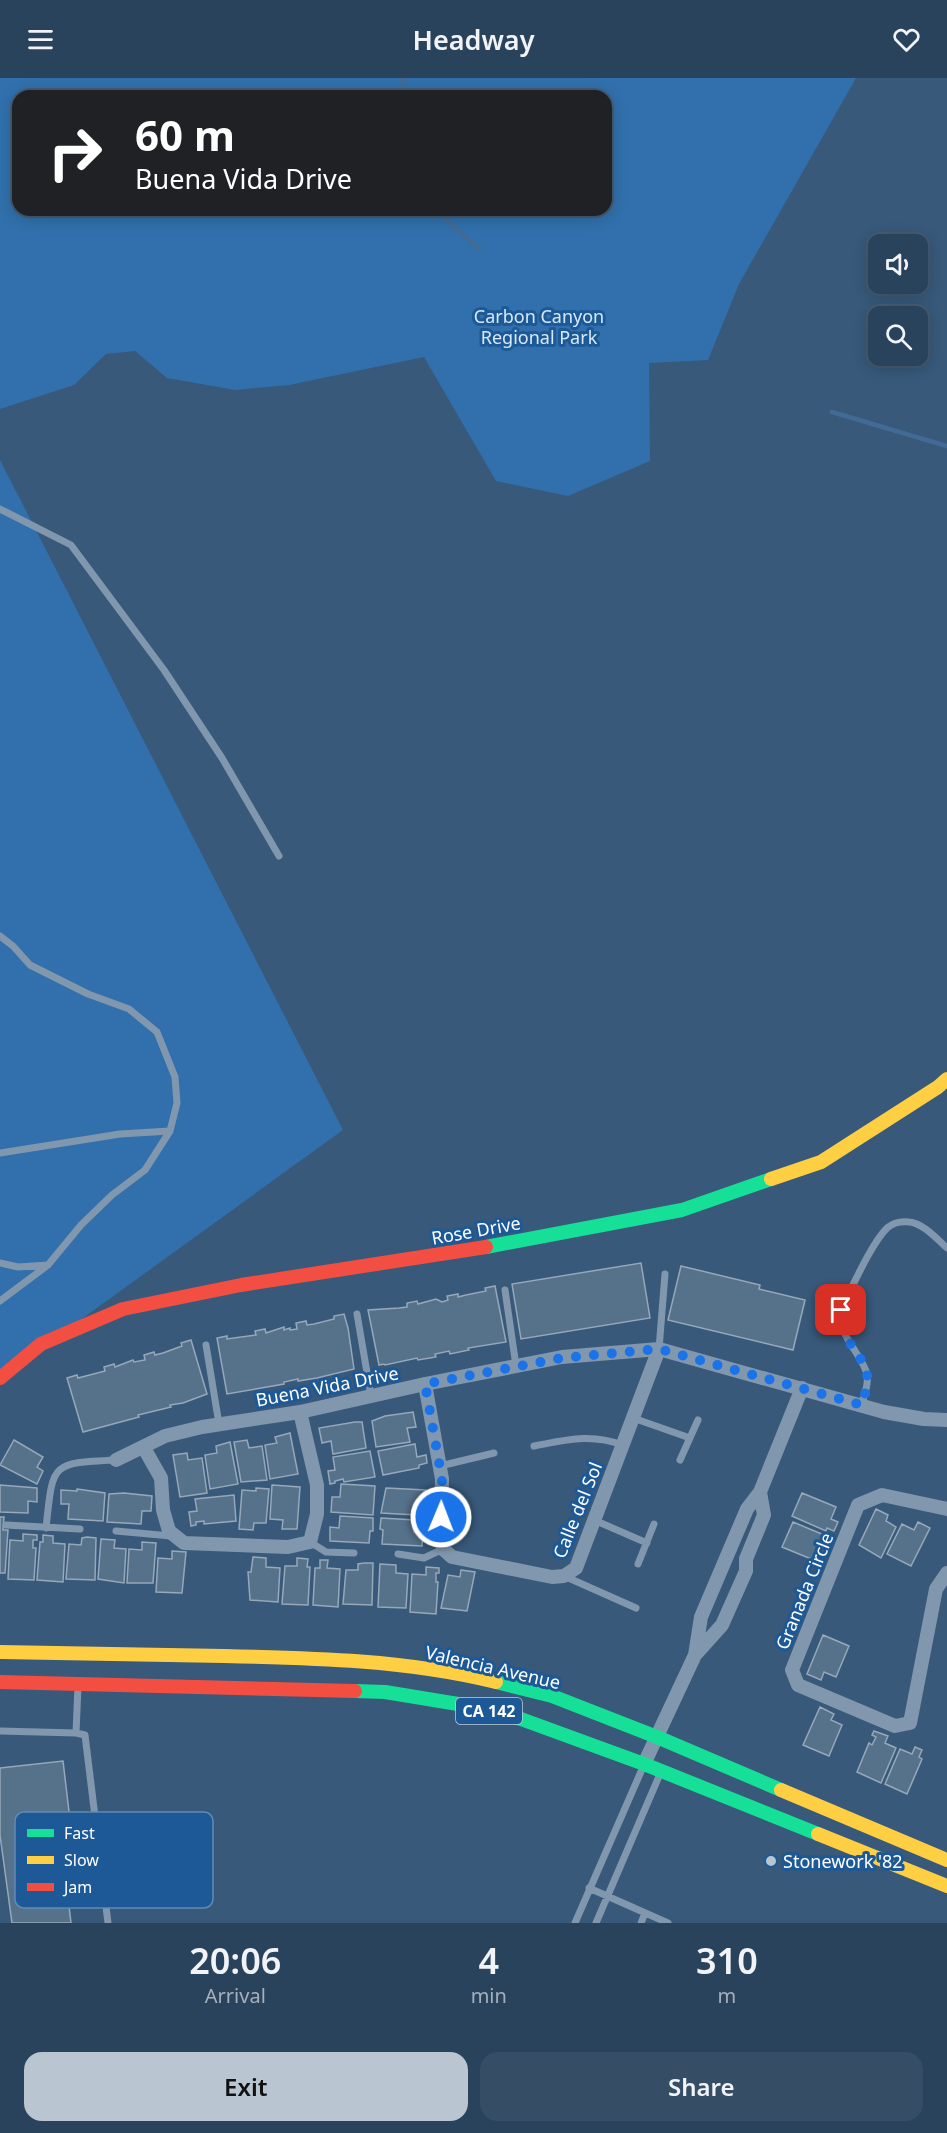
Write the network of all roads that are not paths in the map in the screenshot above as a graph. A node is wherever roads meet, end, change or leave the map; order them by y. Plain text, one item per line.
1 (0, 509) edge
2 (279, 856) dead end
3 (0, 936) edge
4 (947, 1079) edge
5 (170, 1131) junction
6 (0, 1153) edge
7 (947, 1248) edge
8 (0, 1263) edge
9 (48, 1265) junction
10 (665, 1274) dead end
11 (505, 1290) dead end
12 (0, 1300) edge
13 (357, 1314) dead end
14 (207, 1345) dead end
15 (659, 1349) junction
16 (516, 1366) junction
17 (0, 1378) edge
18 (425, 1384) junction
19 (802, 1388) junction
20 (371, 1396) junction
21 (862, 1405) junction
22 (300, 1412) junction
23 (633, 1419) junction
24 (698, 1420) dead end
25 (947, 1420) edge
26 (219, 1424) junction
27 (690, 1438) junction
28 (623, 1445) junction
29 (534, 1446) dead end
30 (144, 1448) junction
31 (494, 1453) dead end
32 (116, 1460) joint
33 (680, 1460) dead end
34 (440, 1466) junction
35 (760, 1492) junction
36 (947, 1509) edge
37 (594, 1520) junction
38 (654, 1524) dead end
39 (6, 1526) dead end
40 (46, 1528) junction
41 (80, 1529) dead end
42 (116, 1532) dead end
43 (176, 1536) junction
44 (310, 1542) junction
45 (647, 1543) junction
46 (443, 1549) junction
47 (354, 1553) dead end
48 (398, 1554) dead end
49 (638, 1564) dead end
50 (947, 1573) edge
51 (564, 1576) junction
52 (636, 1608) dead end
53 (0, 1652) edge
54 (695, 1655) junction
55 (0, 1682) edge
56 (78, 1684) junction
57 (0, 1731) edge
58 (76, 1733) junction
59 (657, 1737) junction
60 (644, 1764) junction
61 (662, 1771) junction
62 (94, 1812) edge
63 (947, 1860) edge
64 (947, 1886) edge
65 (589, 1888) junction
66 (607, 1896) junction
67 (106, 1908) edge
68 (645, 1914) junction
69 (108, 1923) edge
70 (576, 1923) edge
71 (596, 1923) edge
72 (641, 1923) edge
73 (668, 1923) edge

1 - 2 lane
3 - 5 lane
4 - 17 main road, Rose Drive
5 - 6 lane
5 - 9 lane
7 - 21 lane
8 - 9 lane
9 - 12 lane
10 - 15 lane
11 - 16 lane
13 - 20 lane
14 - 26 lane
15 - 16 street, Buena Vida Drive
15 - 19 street, Buena Vida Drive
15 - 23 street, Calle del Sol
16 - 18 street, Buena Vida Drive
18 - 20 street, Buena Vida Drive
18 - 34 street
19 - 21 street, Buena Vida Drive
19 - 35 street
20 - 22 street, Buena Vida Drive
21 - 25 street, Buena Vida Drive
22 - 26 street, Buena Vida Drive
22 - 44 street
23 - 27 lane
23 - 28 street, Calle del Sol
24 - 27 lane
26 - 30 street, Buena Vida Drive
27 - 33 lane
28 - 29 lane
28 - 37 street, Calle del Sol
30 - 32 street, Buena Vida Drive
30 - 43 street
31 - 34 lane
32 - 40 lane, Buena Vida Drive
34 - 46 street
35 - 54 street
35 - 54 street
36 - 50 street, Granada Circle
37 - 45 lane
37 - 51 street, Calle del Sol
38 - 45 lane
39 - 40 lane
40 - 41 lane
42 - 43 lane
43 - 44 street
44 - 47 lane
45 - 49 lane
46 - 48 lane
46 - 51 street, Calle del Sol
51 - 52 lane
53 - 59 main road, Valencia Avenue / CA 142
54 - 59 street
55 - 56 main road, CA 142
56 - 58 lane
56 - 60 main road, CA 142
57 - 58 lane
58 - 62 lane
59 - 60 street
59 - 63 main road, Valencia Avenue / CA 142
60 - 61 main road, CA 142
60 - 65 lane
61 - 64 main road, CA 142
61 - 66 lane
65 - 66 lane
65 - 70 lane
66 - 68 lane
66 - 71 lane
67 - 69 lane
68 - 72 lane
68 - 73 lane

